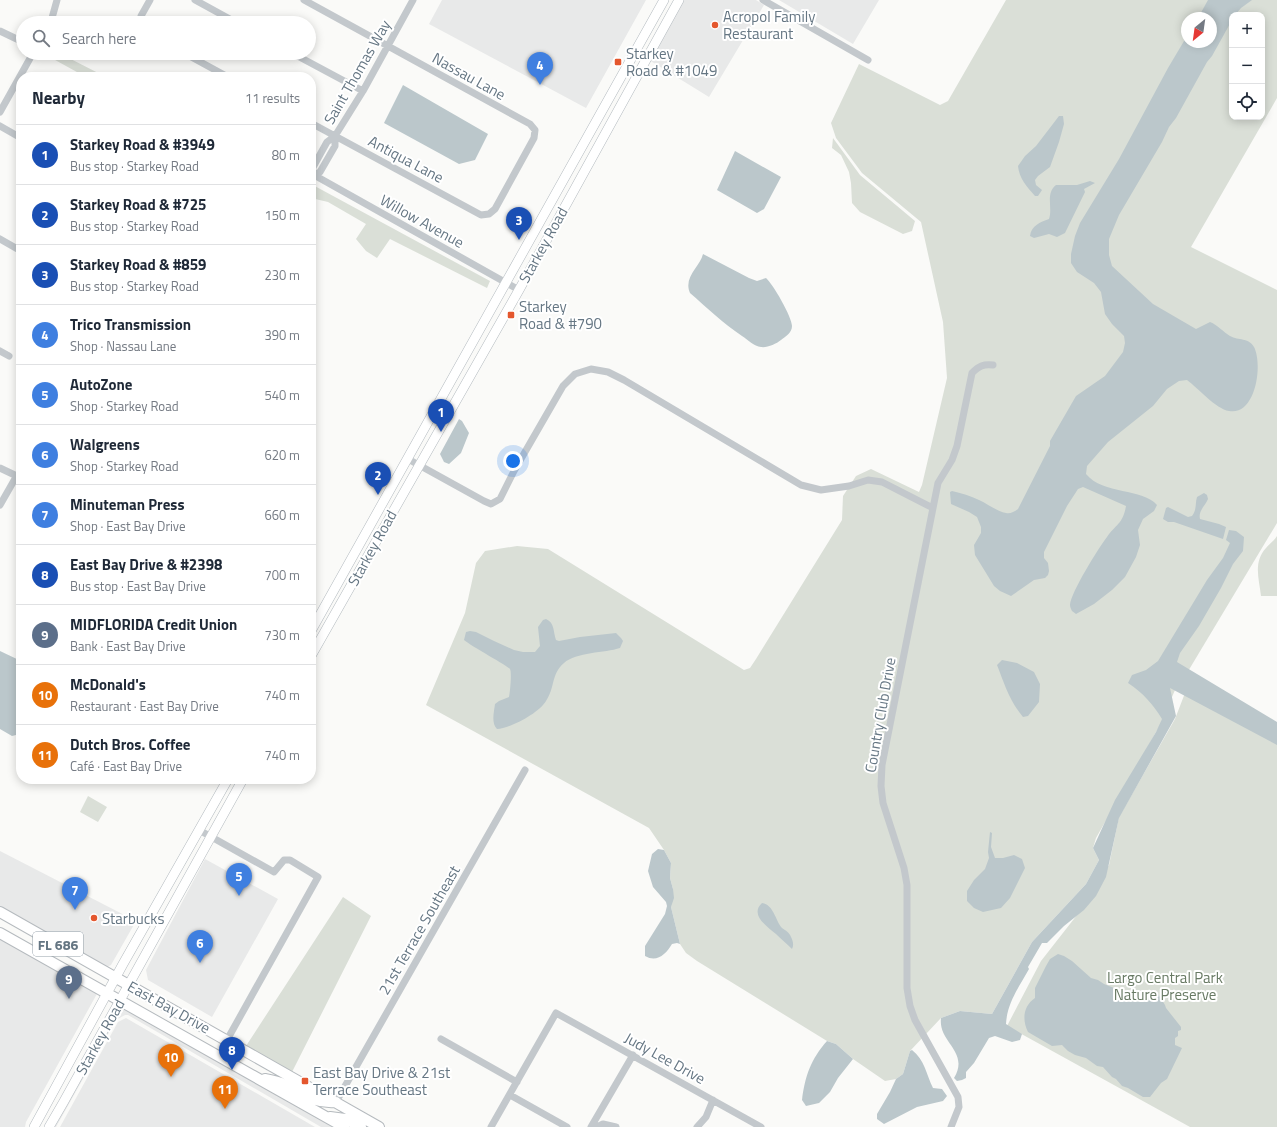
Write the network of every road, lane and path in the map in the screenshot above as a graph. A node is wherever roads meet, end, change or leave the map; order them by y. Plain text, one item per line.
1 (57, 0) edge
2 (150, 0) edge
3 (195, 0) edge
4 (304, 0) edge
5 (412, 0) edge
6 (664, 0) edge
7 (679, 0) edge
8 (763, 0) edge
9 (51, 16) edge
10 (141, 16) edge
11 (224, 16) edge
12 (0, 31) edge
13 (16, 39) edge
14 (388, 46) junction
15 (29, 60) edge
16 (197, 60) edge
17 (305, 60) edge
18 (868, 60) dead end
19 (22, 72) edge
20 (219, 72) edge
21 (16, 83) edge
22 (363, 91) junction
23 (0, 112) edge
24 (0, 126) edge
25 (316, 126) edge
26 (16, 135) edge
27 (335, 136) junction
28 (316, 174) edge
29 (316, 176) edge
30 (489, 214) joint
31 (0, 239) edge
32 (16, 248) edge
33 (507, 283) junction
34 (519, 290) junction
35 (0, 351) edge
36 (9, 356) dead end
37 (993, 364) dead end
38 (408, 459) junction
39 (419, 464) junction
40 (0, 468) edge
41 (16, 477) edge
42 (16, 481) edge
43 (0, 505) edge
44 (933, 508) junction
45 (316, 622) edge
46 (316, 647) edge
47 (525, 770) dead end
48 (225, 784) edge
49 (240, 784) edge
50 (199, 830) junction
51 (211, 837) junction
52 (0, 912) edge
53 (0, 916) edge
54 (12, 918) junction
55 (0, 933) edge
56 (116, 977) junction
57 (129, 984) junction
58 (107, 993) junction
59 (120, 1000) junction
60 (442, 1039) dead end
61 (227, 1040) junction
62 (633, 1055) junction
63 (252, 1075) junction
64 (517, 1082) junction
65 (510, 1095) junction
66 (713, 1100) junction
67 (336, 1102) junction
68 (326, 1117) junction
69 (34, 1127) edge
70 (49, 1127) edge
71 (344, 1127) edge
72 (361, 1127) edge
73 (379, 1127) edge
74 (491, 1127) edge
75 (567, 1127) edge
76 (591, 1127) edge
77 (597, 1127) edge
78 (616, 1127) edge
79 (697, 1127) edge
80 (761, 1127) edge
81 (950, 1127) edge

1 - 9 street
2 - 10 street
3 - 11 street
4 - 14 street, Nassau Lane
5 - 14 street, Saint Thomas Way
6 - 33 main road, Starkey Road
7 - 34 main road, Starkey Road
8 - 18 street
12 - 13 street
14 - 22 street, Saint Thomas Way
14 - 30 street, Nassau Lane
15 - 19 street
16 - 20 street
17 - 22 street
21 - 23 street
22 - 27 street, Saint Thomas Way
24 - 26 street
25 - 27 street, Antiqua Lane
27 - 28 street, Saint Thomas Way
27 - 30 street, Antiqua Lane
29 - 33 street, Willow Avenue
31 - 32 street
33 - 34 street, Willow Avenue
33 - 38 main road, Starkey Road
34 - 39 main road, Starkey Road
35 - 36 street
37 - 44 street, Country Club Drive
38 - 39 street
38 - 45 main road, Starkey Road
39 - 44 street
39 - 46 main road, Starkey Road
40 - 41 street
42 - 43 street
44 - 81 street, Country Club Drive
47 - 67 street, 21st Terrace Southeast
48 - 50 main road, Starkey Road
49 - 51 main road, Starkey Road
50 - 51 street
50 - 56 main road, Starkey Road
51 - 57 main road, Starkey Road
51 - 61 street
52 - 54 main road, East Bay Drive / FL 686
53 - 54 main road
54 - 56 main road, East Bay Drive / FL 686
55 - 58 main road, East Bay Drive / FL 686
56 - 57 main road, East Bay Drive / FL 686
56 - 58 main road, Starkey Road
57 - 59 main road, Starkey Road
57 - 61 main road, East Bay Drive / FL 686
58 - 59 main road, East Bay Drive / FL 686
58 - 69 main road, Starkey Road
59 - 63 main road, East Bay Drive / FL 686
59 - 70 main road, Starkey Road
60 - 64 street
61 - 67 main road, East Bay Drive / FL 686
62 - 64 street, Judy Lee Drive
62 - 66 street, Judy Lee Drive
62 - 76 street
63 - 67 main road
63 - 68 main road, East Bay Drive / FL 686
64 - 65 street
65 - 74 street
65 - 75 street
66 - 79 street
66 - 80 street, Judy Lee Drive
67 - 73 main road, East Bay Drive / FL 686
68 - 71 main road, East Bay Drive / FL 686
68 - 72 main road
77 - 78 street

